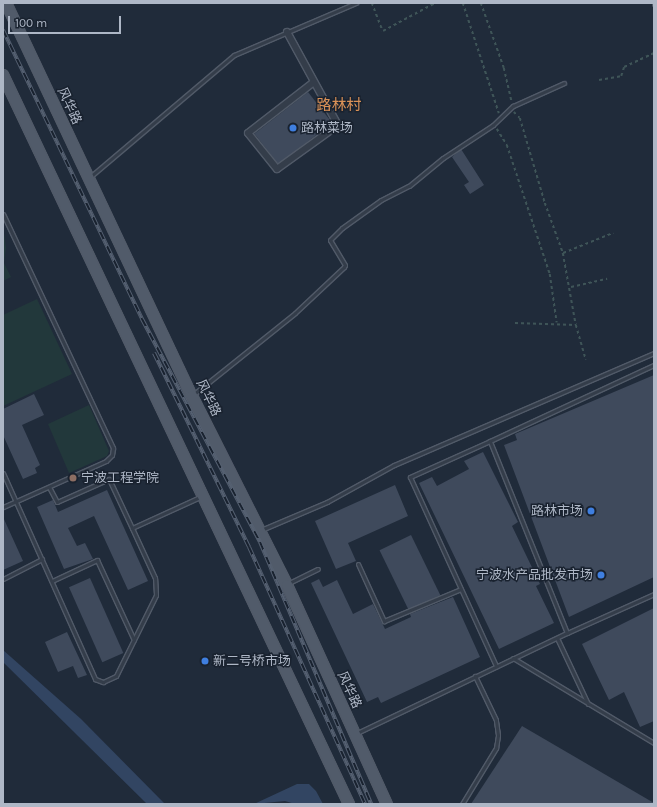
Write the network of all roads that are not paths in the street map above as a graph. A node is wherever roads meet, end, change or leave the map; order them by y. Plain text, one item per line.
1 (6, 3) edge
2 (356, 3) edge
3 (288, 32) junction
4 (3, 75) edge
5 (314, 82) junction
6 (564, 83) dead end
7 (88, 178) junction
8 (3, 214) edge
9 (654, 352) edge
10 (654, 366) edge
11 (192, 396) junction
12 (490, 441) junction
13 (3, 473) edge
14 (49, 487) junction
15 (202, 496) junction
16 (16, 501) junction
17 (3, 507) edge
18 (132, 528) junction
19 (260, 531) junction
20 (42, 559) junction
21 (358, 564) dead end
22 (318, 569) dead end
23 (3, 579) edge
24 (52, 580) junction
25 (287, 585) junction
26 (461, 589) junction
27 (654, 594) edge
28 (567, 632) junction
29 (557, 638) junction
30 (134, 640) junction
31 (513, 658) junction
32 (496, 666) junction
33 (476, 676) junction
34 (588, 704) junction
35 (355, 734) junction
36 (654, 743) edge
37 (348, 804) edge
38 (387, 804) edge
39 (462, 804) edge

1 - 7 main road, 风华路
2 - 3 lane
3 - 5 street
3 - 7 lane
4 - 15 main road
5 - 5 street
6 - 11 lane
7 - 11 main road, 风华路
8 - 14 lane
9 - 19 lane
10 - 12 lane
11 - 19 main road, 风华路
12 - 26 lane
12 - 28 lane
13 - 16 lane
14 - 16 lane
14 - 18 lane
15 - 18 lane
15 - 37 main road
16 - 17 lane
16 - 20 lane
18 - 30 lane
19 - 25 main road, 风华路
20 - 23 lane
20 - 24 lane
21 - 26 lane
22 - 25 lane
24 - 30 lane
24 - 30 lane
25 - 35 main road, 风华路
26 - 32 lane
27 - 28 lane
28 - 29 lane
29 - 31 lane
29 - 34 lane
31 - 32 lane
31 - 34 lane
32 - 33 lane
33 - 35 lane
33 - 39 lane
34 - 36 lane
35 - 38 main road, 风华路

